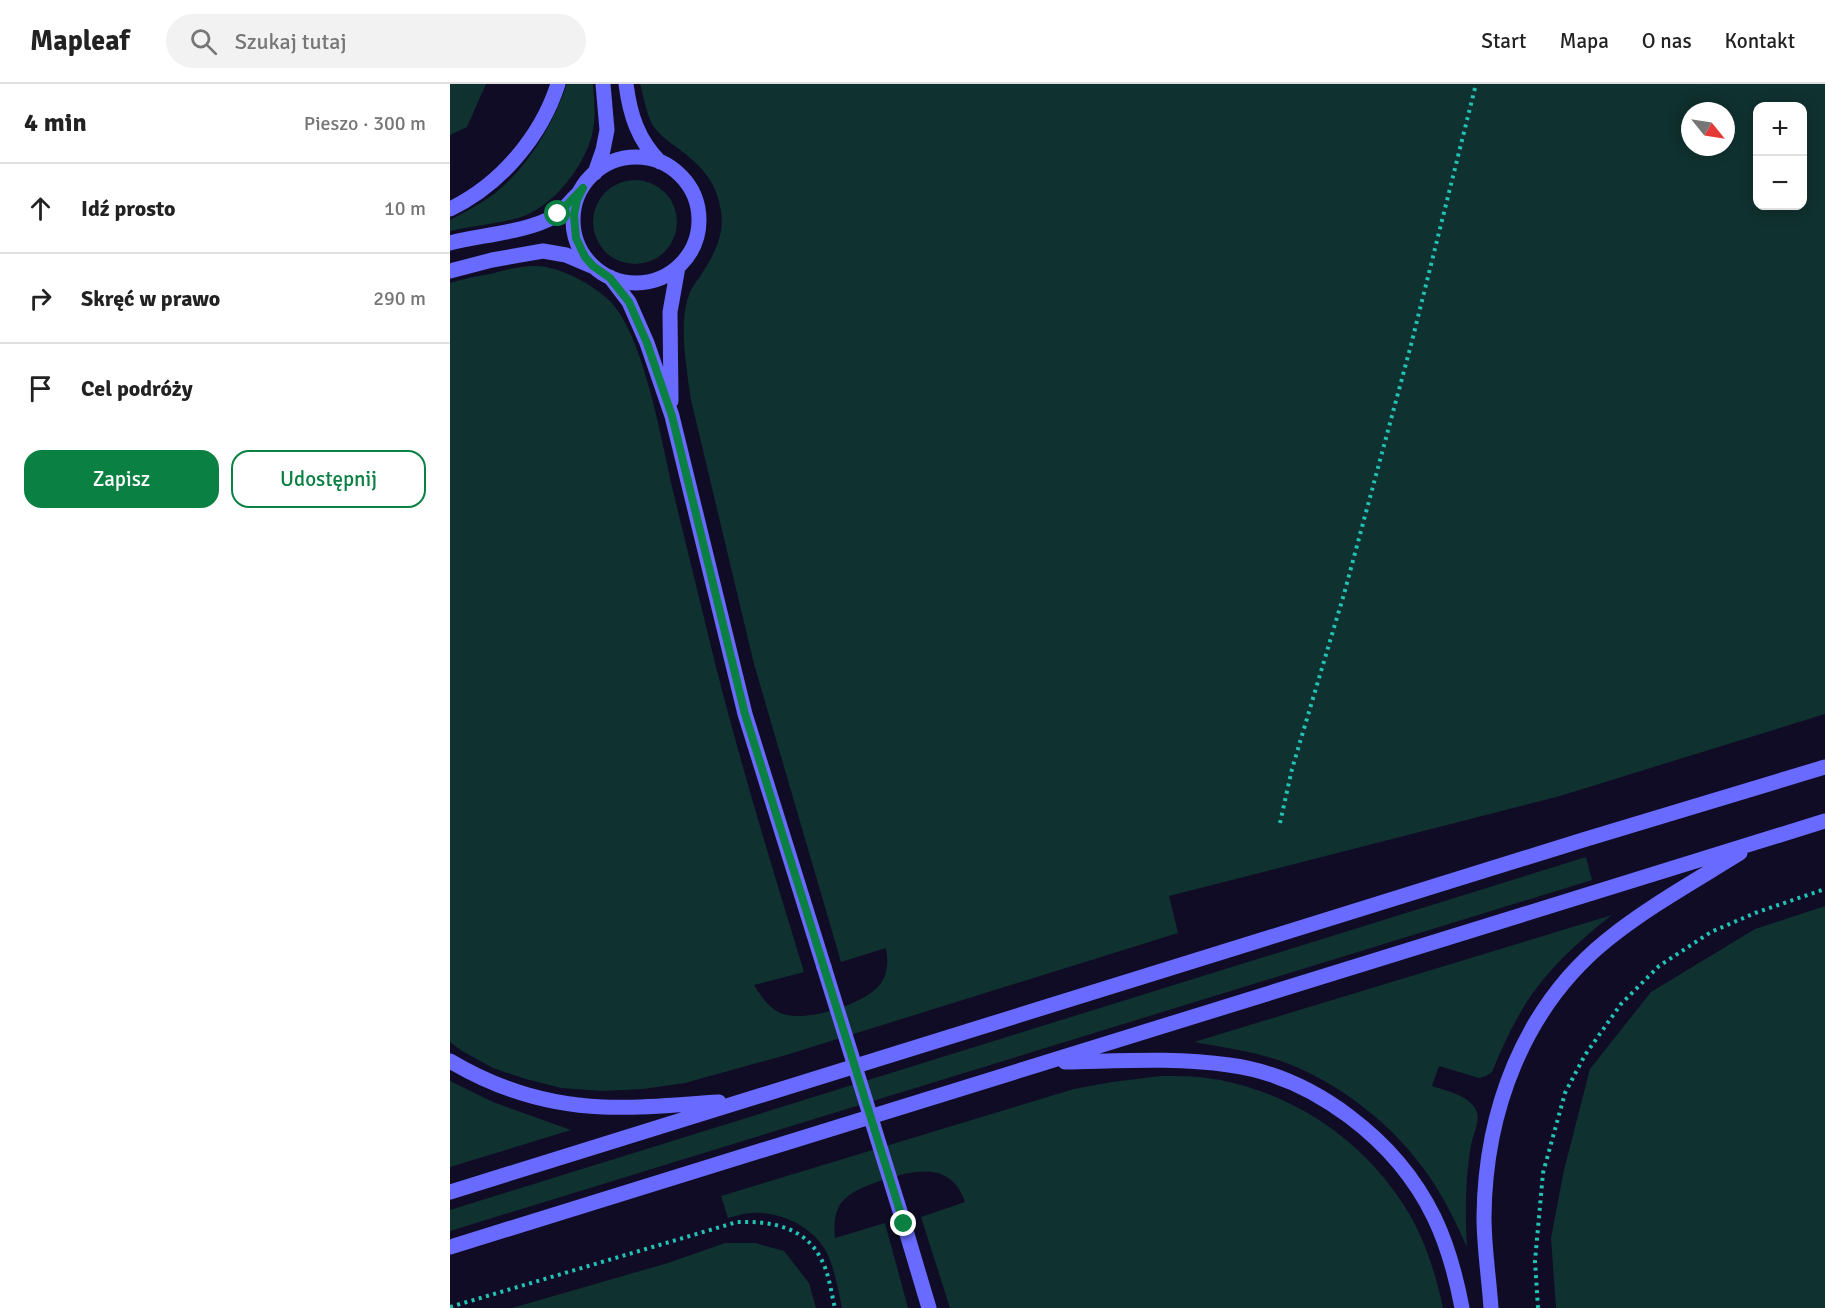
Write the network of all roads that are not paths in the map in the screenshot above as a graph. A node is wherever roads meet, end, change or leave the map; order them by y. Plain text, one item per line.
1 (558, 84) edge
2 (603, 84) edge
3 (626, 84) edge
4 (660, 162) junction
5 (595, 174) junction
6 (583, 188) junction
7 (450, 209) edge
8 (450, 243) edge
9 (593, 266) junction
10 (678, 267) junction
11 (450, 271) edge
12 (610, 278) junction
13 (672, 416) junction
14 (1825, 767) edge
15 (1825, 821) edge
16 (1760, 841) junction
17 (450, 1061) edge
18 (1047, 1062) junction
19 (740, 1101) junction
20 (450, 1192) edge
21 (450, 1247) edge
22 (928, 1308) edge
23 (1462, 1308) edge
24 (1491, 1308) edge

1 - 7 main road
2 - 5 main road
3 - 4 main road
4 - 5 main road
4 - 10 main road
5 - 6 main road
6 - 8 main road
6 - 9 main road
9 - 11 main road
9 - 12 main road
10 - 12 main road
10 - 13 main road
12 - 13 main road
13 - 22 main road, bridge
14 - 19 main road
15 - 16 main road
16 - 18 main road
16 - 24 main road
17 - 19 main road
18 - 21 main road
18 - 23 main road
19 - 20 main road

